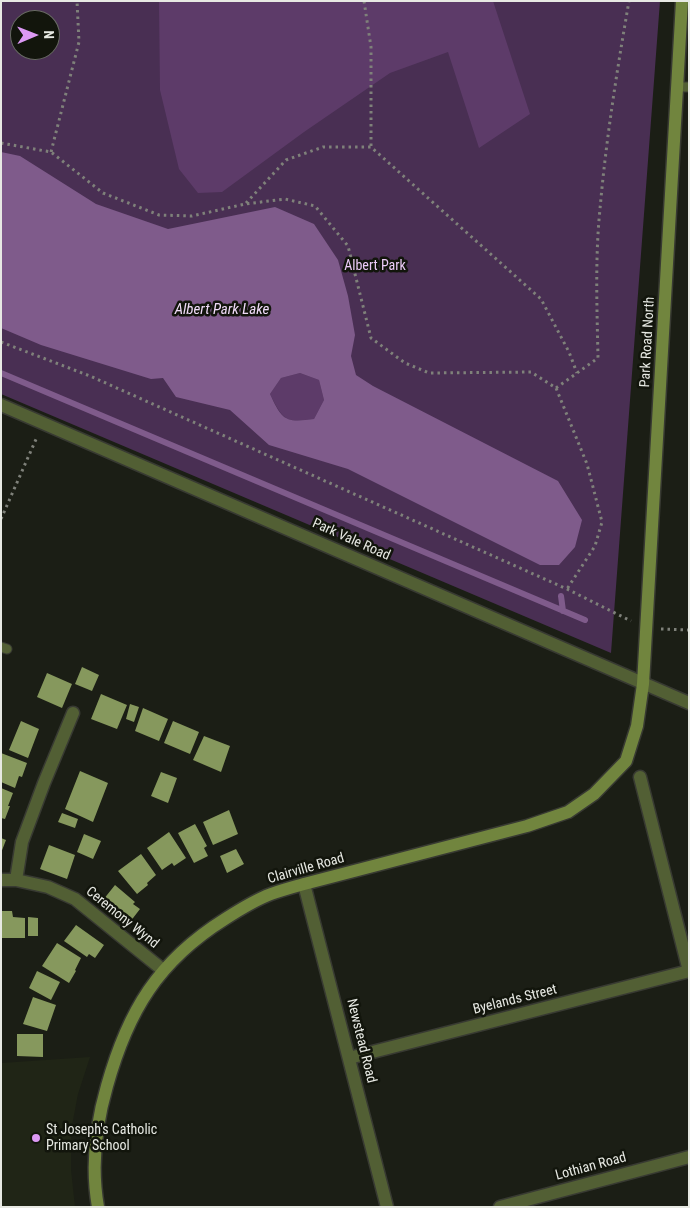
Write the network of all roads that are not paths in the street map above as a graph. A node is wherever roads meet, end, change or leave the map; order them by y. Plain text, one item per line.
1 (682, 1) edge
2 (683, 87) edge
3 (1, 405) edge
4 (643, 684) junction
5 (689, 703) edge
6 (73, 713) dead end
7 (640, 777) dead end
8 (1, 880) edge
9 (16, 880) junction
10 (304, 884) junction
11 (163, 970) junction
12 (689, 971) edge
13 (349, 1058) junction
14 (689, 1157) edge
15 (98, 1207) edge
16 (387, 1207) edge
17 (500, 1207) edge

1 - 2 street, Park Road North
2 - 4 street, Park Road North
3 - 4 street, Park Vale Road
4 - 5 street, Park Vale Road
4 - 10 street, Clairville Road
6 - 9 street
7 - 12 street
8 - 9 street, Ceremony Wynd
9 - 11 street, Ceremony Wynd
10 - 11 street, Clairville Road
10 - 13 street, Newstead Road
11 - 15 street, Clairville Road
12 - 13 street, Byelands Street
13 - 16 street, Newstead Road
14 - 17 street, Lothian Road

